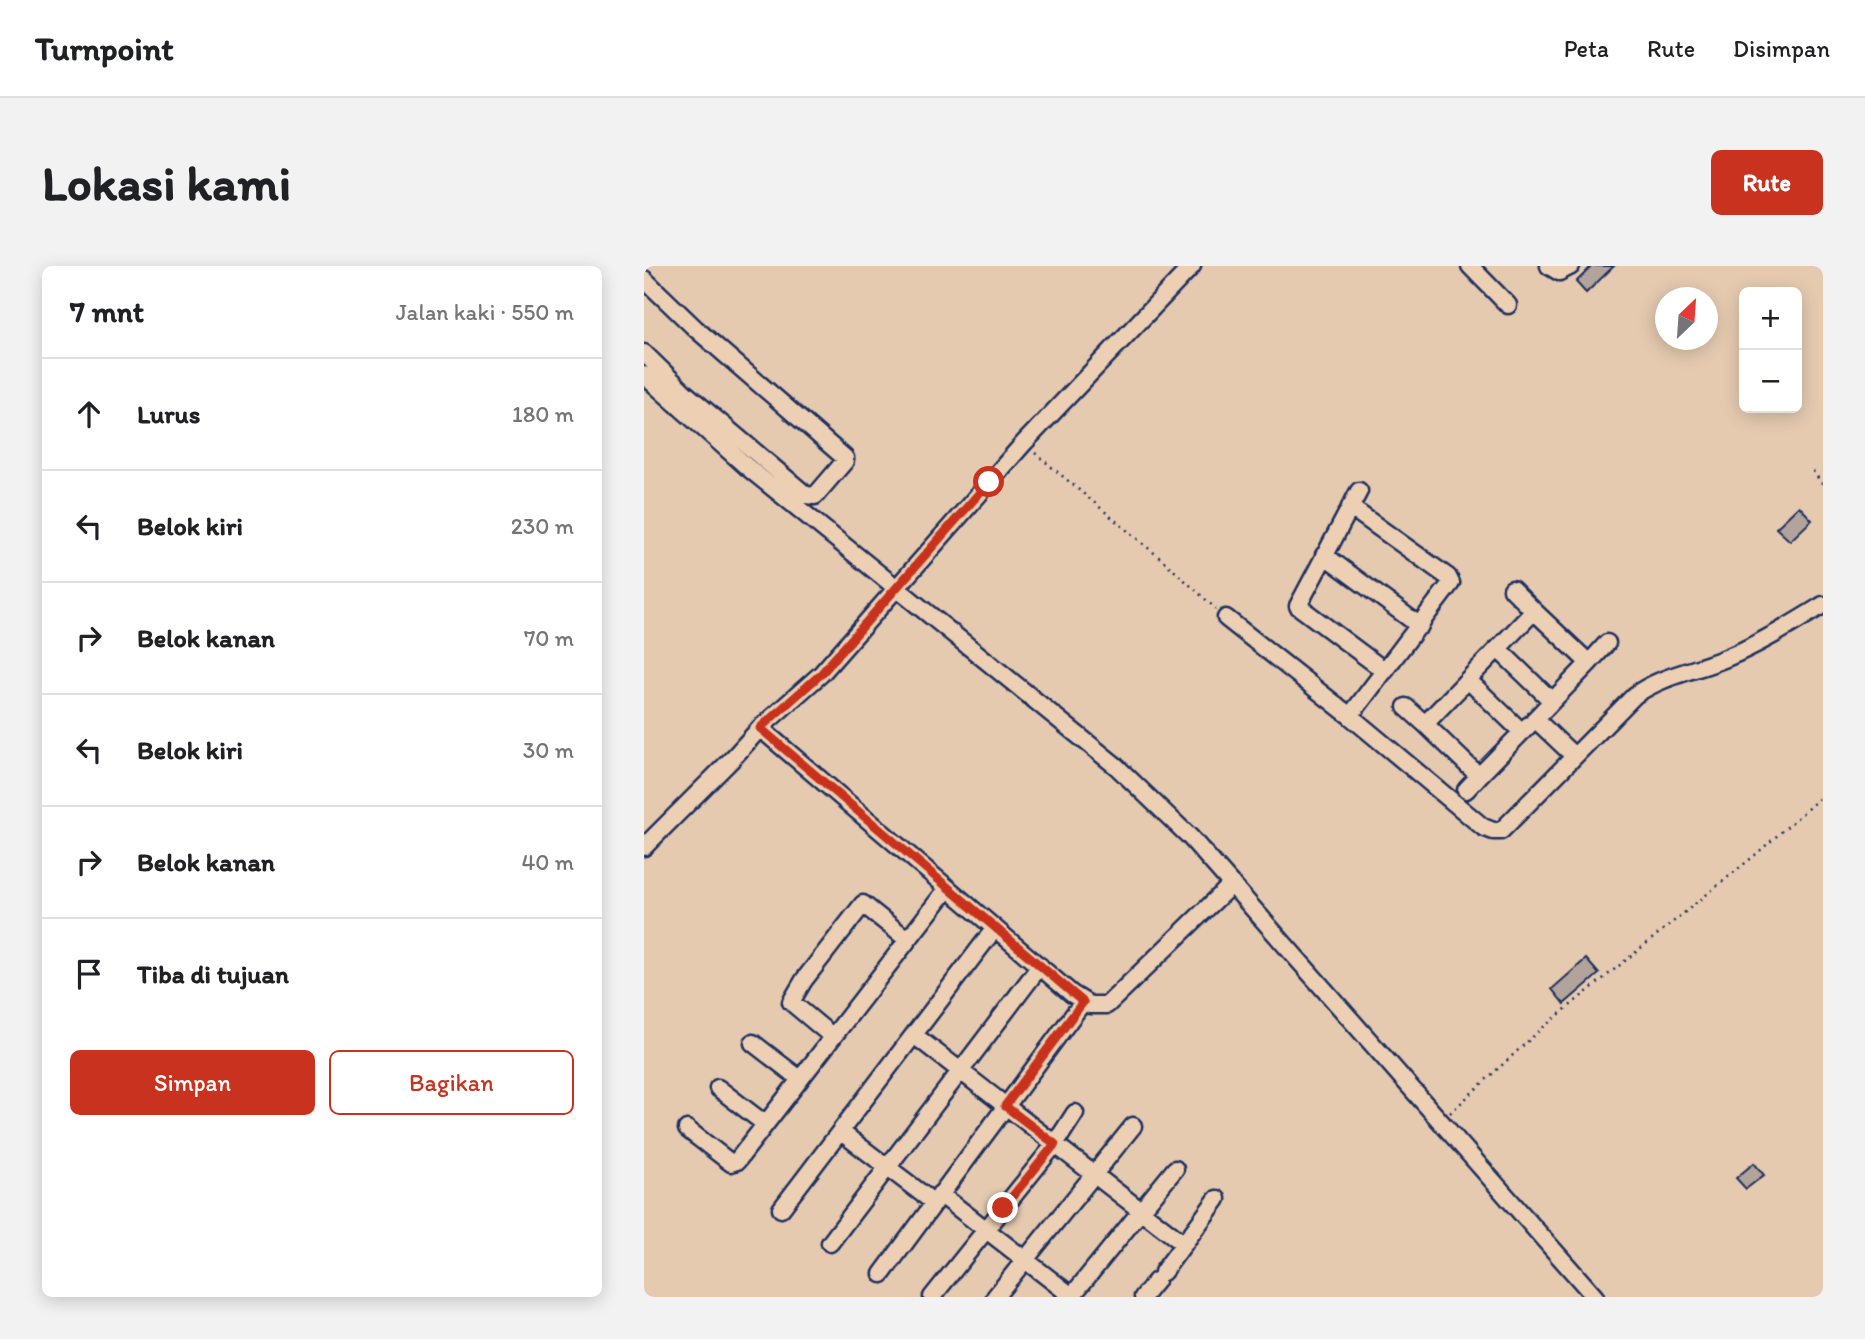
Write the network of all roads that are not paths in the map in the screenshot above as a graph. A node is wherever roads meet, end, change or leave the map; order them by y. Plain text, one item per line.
1 (1192, 266) edge
2 (1470, 266) edge
3 (1549, 266) edge
4 (1571, 266) edge
5 (644, 279) edge
6 (1508, 306) dead end
7 (644, 353) edge
8 (644, 375) edge
9 (679, 398) junction
10 (1359, 491) dead end
11 (1350, 507) junction
12 (1324, 555) junction
13 (895, 589) junction
14 (1512, 589) dead end
15 (1823, 605) edge
16 (1534, 611) junction
17 (1226, 618) road end
18 (1420, 626) junction
19 (1607, 643) dead end
20 (1498, 649) junction
21 (1589, 663) junction
22 (1385, 671) junction
23 (1468, 680) junction
24 (1552, 701) junction
25 (1406, 707) dead end
26 (1350, 716) junction
27 (1535, 719) junction
28 (1425, 724) junction
29 (760, 728) junction
30 (1522, 732) junction
31 (1574, 756) junction
32 (1479, 776) junction
33 (1466, 790) dead end
34 (644, 847) edge
35 (898, 858) dead end
36 (1231, 884) junction
37 (945, 892) junction
38 (995, 928) junction
39 (908, 940) junction
40 (1040, 966) junction
41 (1083, 1002) junction
42 (914, 1035) junction
43 (833, 1037) junction
44 (753, 1043) dead end
45 (960, 1071) junction
46 (800, 1079) junction
47 (718, 1088) dead end
48 (1005, 1106) junction
49 (1074, 1113) dead end
50 (765, 1124) junction
51 (1133, 1126) dead end
52 (687, 1129) dead end
53 (841, 1132) junction
54 (1055, 1144) junction
55 (887, 1168) junction
56 (1175, 1169) dead end
57 (1094, 1175) junction
58 (936, 1198) junction
59 (1217, 1199) dead end
60 (781, 1209) dead end
61 (1141, 1211) junction
62 (985, 1229) junction
63 (830, 1242) dead end
64 (1184, 1244) junction
65 (1024, 1260) junction
66 (882, 1274) dead end
67 (932, 1297) edge
68 (995, 1297) edge
69 (1072, 1297) edge
70 (1143, 1297) edge
71 (1595, 1297) edge

1 - 13 street
2 - 6 street
3 - 4 street
5 - 9 street
7 - 9 street
8 - 9 street
9 - 13 street
10 - 11 street
11 - 12 street
11 - 18 street
12 - 18 street
12 - 22 street
13 - 29 street
13 - 36 street
14 - 16 street
15 - 31 street
16 - 20 street
16 - 21 street
17 - 26 street
18 - 22 street
19 - 21 street
20 - 23 street
20 - 24 street
21 - 24 street
22 - 26 street
23 - 28 street
23 - 30 street
24 - 27 street
25 - 28 street
26 - 31 street
27 - 30 street
27 - 31 street
28 - 32 street
29 - 34 street
29 - 37 street
30 - 32 street
32 - 33 street
35 - 37 street
36 - 41 street
36 - 71 street
37 - 38 street
37 - 39 street
38 - 40 street
38 - 42 street
39 - 43 street
39 - 43 street
40 - 41 street
40 - 45 street
41 - 48 street
42 - 45 street
42 - 53 street
43 - 46 street
44 - 46 street
45 - 48 street
45 - 55 street
46 - 50 street
47 - 50 street
48 - 54 street
48 - 58 street
49 - 54 street
50 - 52 street
51 - 57 street
53 - 55 street
53 - 60 street
54 - 57 street
54 - 62 street
55 - 58 street
55 - 63 street
56 - 61 street
57 - 61 street
57 - 65 street
58 - 62 street
58 - 66 street
59 - 64 street
61 - 64 street
61 - 69 street
62 - 65 street
62 - 67 street
64 - 70 street
65 - 68 street
65 - 69 street

